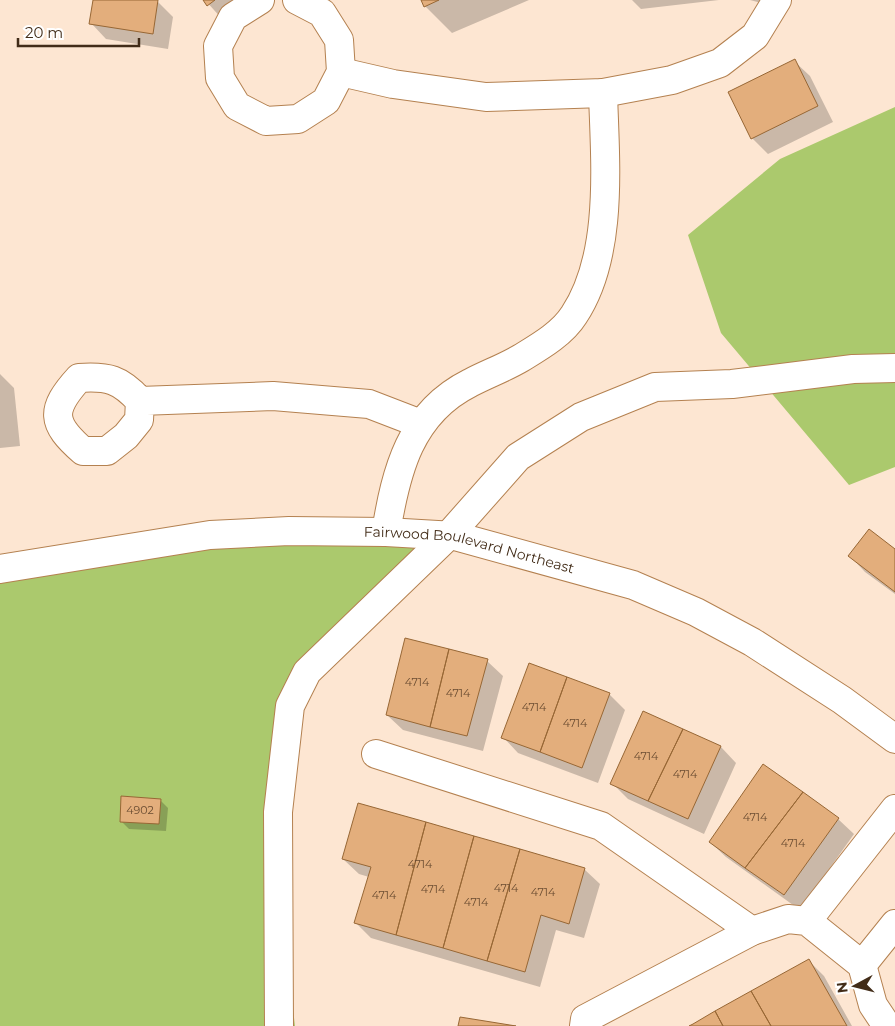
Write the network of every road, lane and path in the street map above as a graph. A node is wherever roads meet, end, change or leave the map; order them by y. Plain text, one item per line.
1 (260, 0) edge
2 (297, 0) edge
3 (777, 0) edge
4 (341, 72) junction
5 (603, 93) junction
6 (895, 368) edge
7 (140, 401) dead end
8 (421, 424) junction
9 (386, 532) junction
10 (450, 535) junction
11 (0, 569) edge
12 (895, 739) edge
13 (376, 754) dead end
14 (895, 809) edge
15 (807, 921) junction
16 (895, 924) edge
17 (752, 931) junction
18 (862, 965) junction
19 (279, 1026) edge
20 (584, 1026) edge
21 (887, 1026) edge

1 - 4 street
2 - 4 street
3 - 5 street
4 - 5 street
5 - 8 street
6 - 10 street
7 - 8 street
8 - 9 street
9 - 10 street, Fairwood Boulevard Northeast
9 - 11 street, Fairwood Boulevard Northeast
10 - 12 street, Fairwood Boulevard Northeast
10 - 19 street
13 - 17 street
14 - 15 street
15 - 17 street
15 - 18 street
16 - 18 street
17 - 20 street
18 - 21 street

